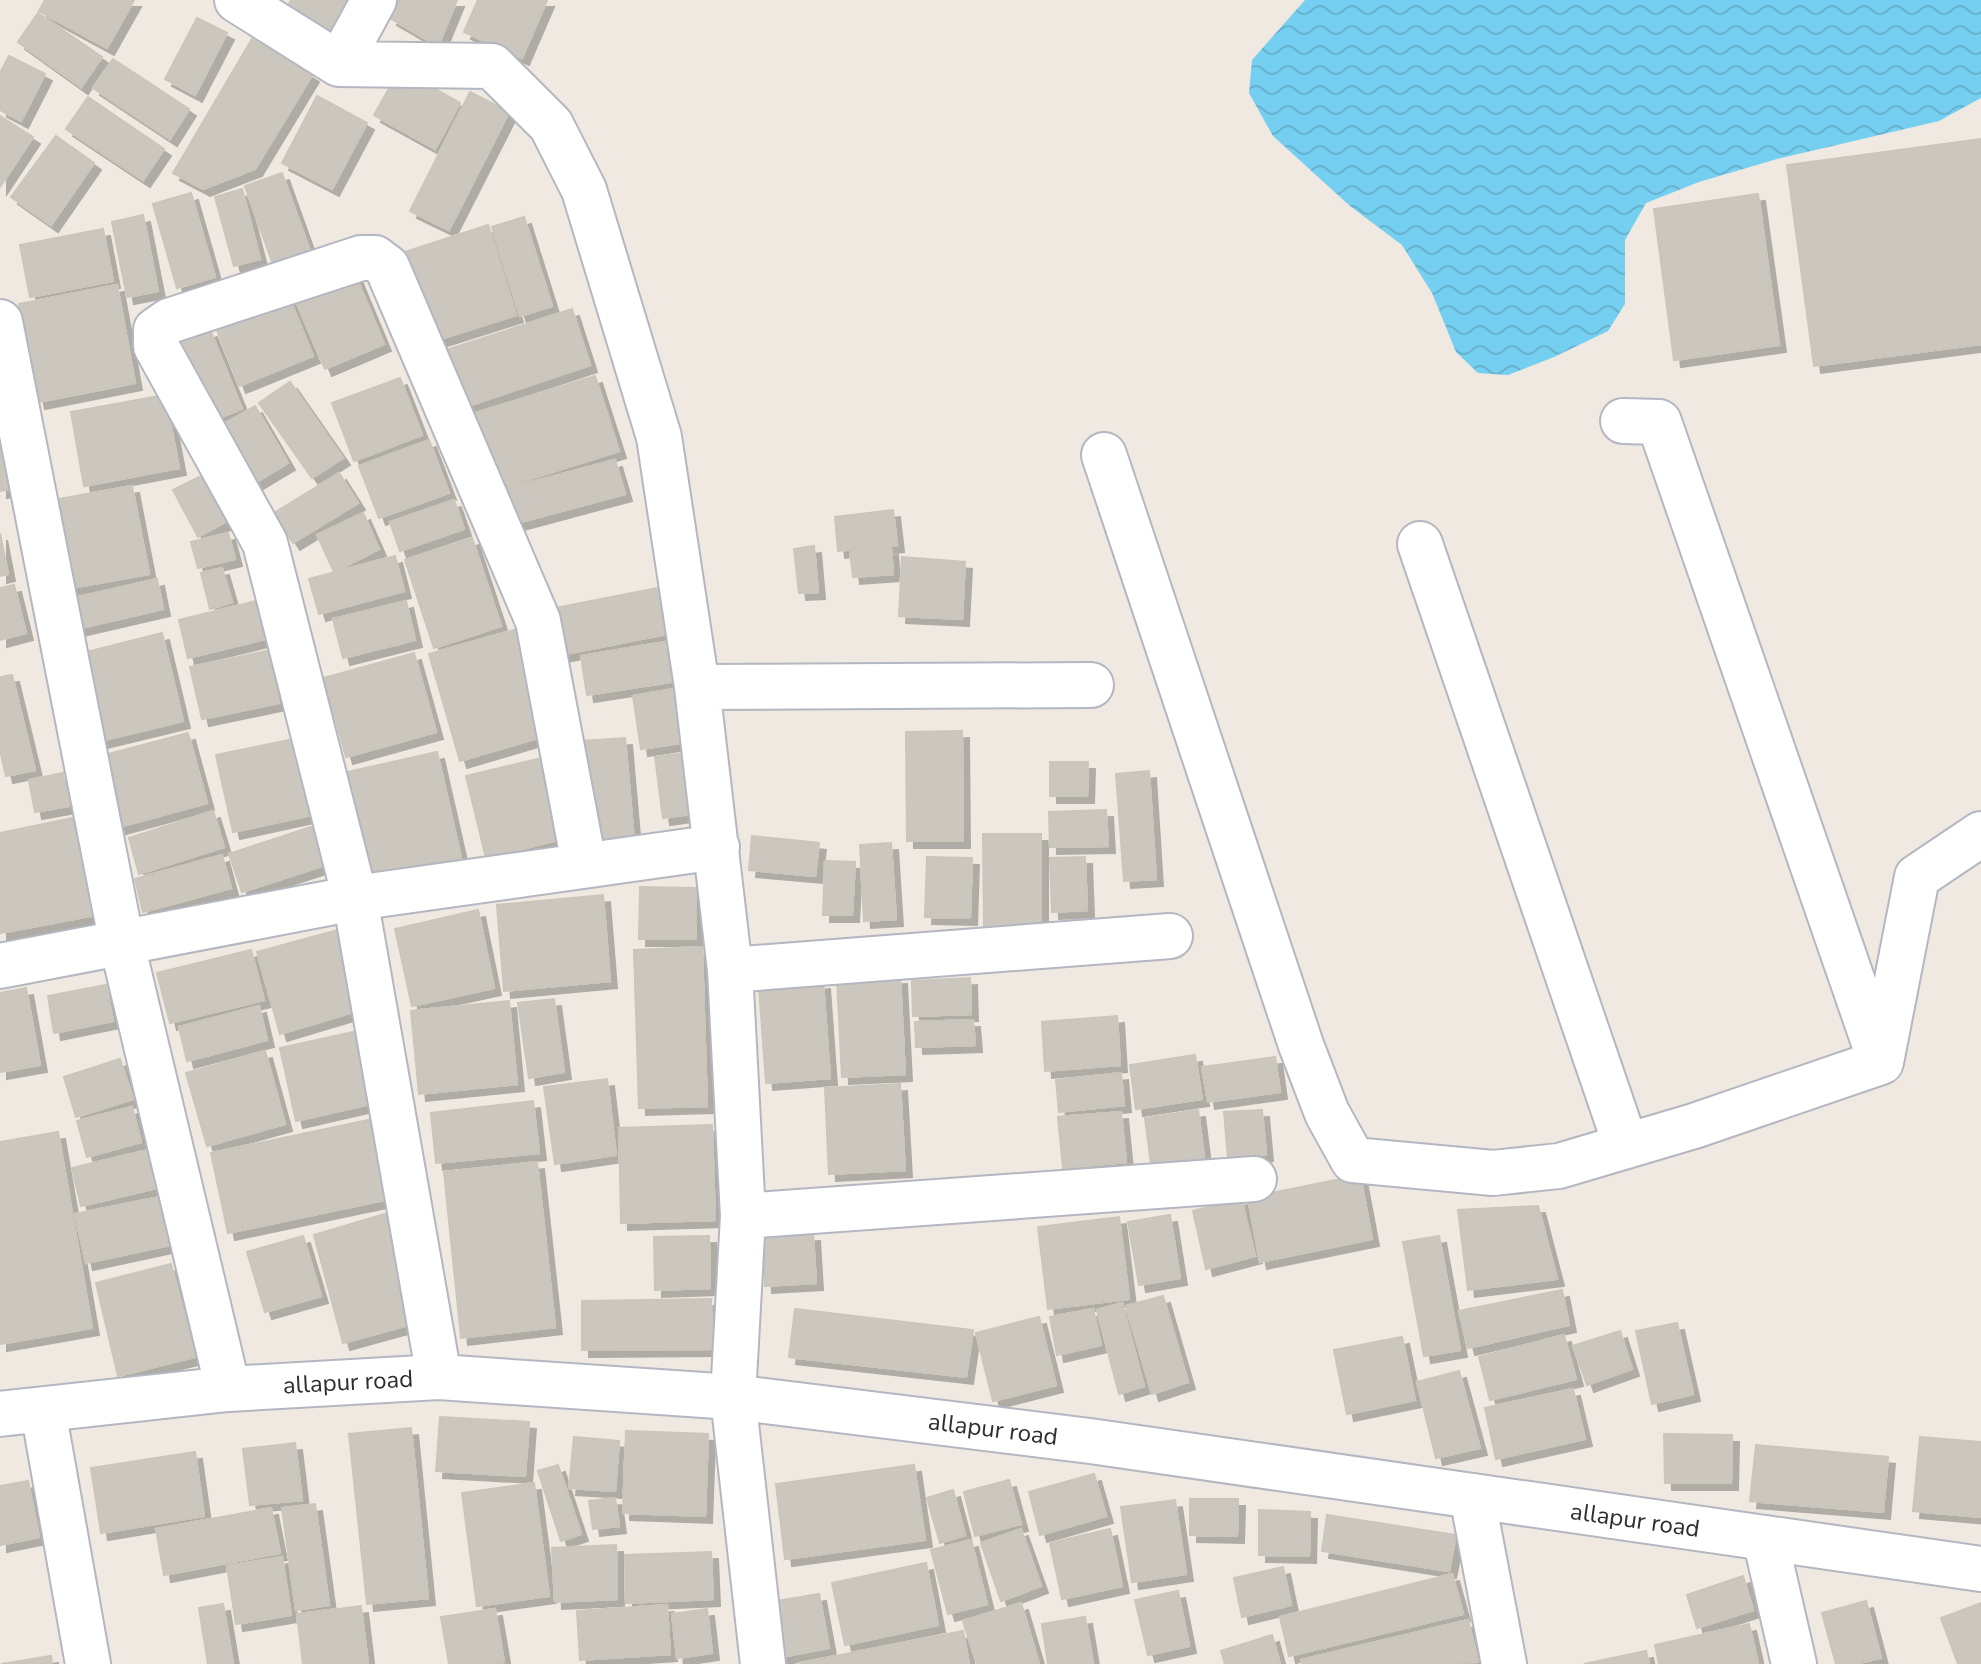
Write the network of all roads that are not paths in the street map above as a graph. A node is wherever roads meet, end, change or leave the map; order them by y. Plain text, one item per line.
1 (237, 0) edge
2 (374, 0) edge
3 (339, 64) junction
4 (0, 322) edge
5 (1623, 421) dead end
6 (1104, 455) dead end
7 (1420, 544) dead end
8 (1091, 685) dead end
9 (697, 687) junction
10 (1981, 834) edge
11 (717, 847) junction
12 (584, 864) junction
13 (355, 898) junction
14 (1170, 936) dead end
15 (122, 944) junction
16 (0, 966) edge
17 (730, 970) junction
18 (1881, 1062) junction
19 (1626, 1146) junction
20 (1254, 1179) dead end
21 (743, 1216) junction
22 (439, 1377) junction
23 (228, 1389) junction
24 (733, 1397) junction
25 (43, 1410) junction
26 (0, 1414) edge
27 (1472, 1496) junction
28 (1765, 1538) junction
29 (1981, 1569) edge
30 (88, 1664) edge
31 (763, 1664) edge
32 (1504, 1664) edge
33 (1794, 1664) edge

1 - 3 street
2 - 3 street
3 - 9 street
4 - 15 street
5 - 18 street
6 - 19 street
7 - 19 street
8 - 9 street
9 - 11 street
10 - 18 street
11 - 12 street
11 - 17 street
12 - 13 street
12 - 13 street
13 - 15 street
13 - 22 street
14 - 17 street
15 - 16 street
15 - 23 street
17 - 21 street
18 - 19 street
20 - 21 street
21 - 24 street
22 - 23 street, allapur road
22 - 24 street, allapur road
23 - 25 street, allapur road
24 - 27 street, allapur road
24 - 31 street
25 - 26 street, allapur road
25 - 30 street
27 - 28 street, allapur road
27 - 32 street
28 - 29 street, allapur road
28 - 33 street

